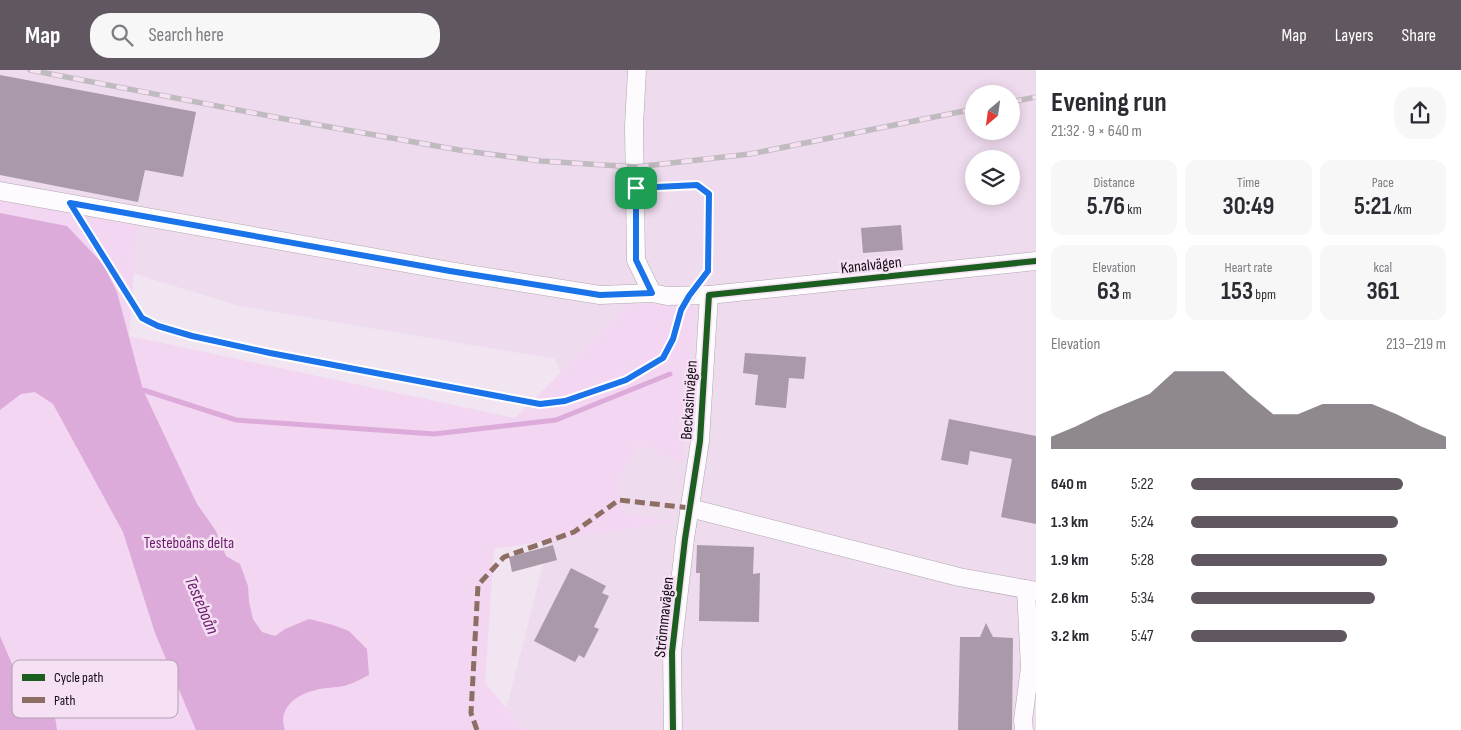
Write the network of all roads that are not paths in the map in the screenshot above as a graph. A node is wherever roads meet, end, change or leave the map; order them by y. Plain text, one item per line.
1 (637, 70) edge
2 (0, 191) edge
3 (1036, 261) edge
4 (652, 293) junction
5 (709, 294) junction
6 (690, 508) junction
7 (1031, 590) edge
8 (673, 730) edge
9 (1024, 730) edge

1 - 4 street
2 - 4 street, Kanalvägen
3 - 5 street, Kanalvägen
4 - 5 street, Kanalvägen
5 - 6 street, Beckasinvägen
6 - 7 street
6 - 8 street, Strömmavägen
7 - 9 street

